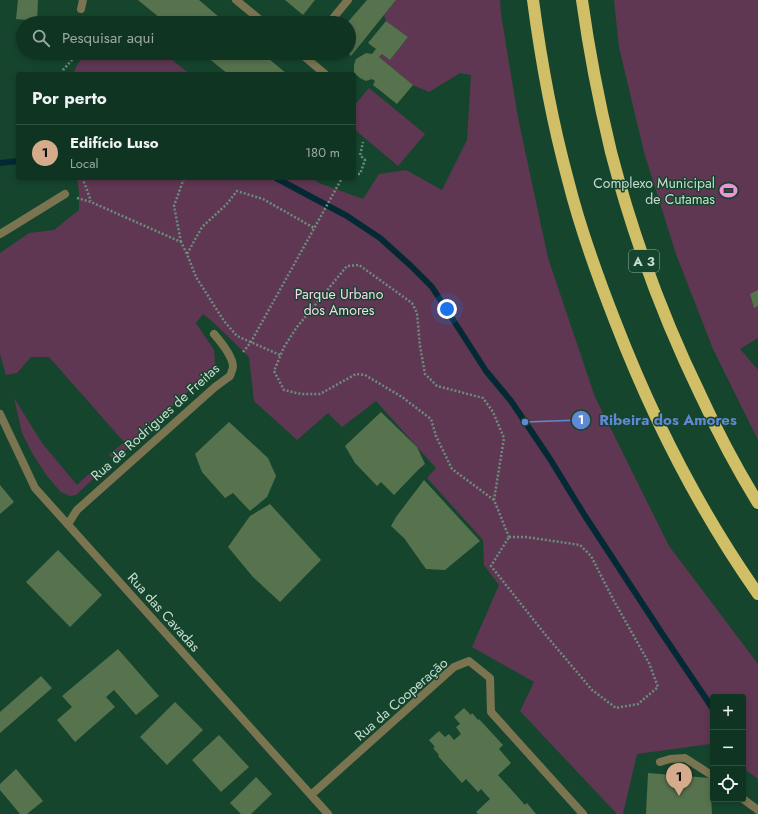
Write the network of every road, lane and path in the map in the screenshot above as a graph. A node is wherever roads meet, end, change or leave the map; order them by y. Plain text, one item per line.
1 (83, 0) edge
2 (236, 0) edge
3 (348, 0) edge
4 (533, 0) edge
5 (582, 0) edge
6 (81, 9) dead end
7 (255, 16) edge
8 (335, 16) edge
9 (72, 60) edge
10 (309, 60) edge
11 (62, 72) edge
12 (323, 72) edge
13 (363, 142) dead end
14 (356, 174) edge
15 (85, 180) edge
16 (183, 180) edge
17 (341, 180) edge
18 (65, 194) joint
19 (91, 202) junction
20 (314, 228) junction
21 (0, 234) edge
22 (181, 242) junction
23 (187, 254) junction
24 (214, 334) dead end
25 (251, 342) junction
26 (280, 356) junction
27 (0, 414) edge
28 (494, 500) junction
29 (758, 503) edge
30 (68, 524) junction
31 (509, 537) junction
32 (758, 594) edge
33 (660, 762) dead end
34 (710, 774) edge
35 (311, 795) junction
36 (746, 801) edge
37 (758, 810) edge
38 (328, 814) edge
39 (583, 814) edge

1 - 6 street
2 - 7 street
3 - 8 street
4 - 32 highway
5 - 29 highway, A 3
9 - 11 path
10 - 12 street
13 - 14 path
15 - 19 path
16 - 22 path
17 - 20 path
18 - 19 path
18 - 21 street
19 - 22 path
20 - 23 path
20 - 25 path
22 - 23 path
23 - 25 path
24 - 30 street, Rua de Rodrigues de Freitas
25 - 26 path
26 - 28 path
26 - 28 path
27 - 30 street, Rua das Cavadas
28 - 31 path
30 - 35 street, Rua das Cavadas
31 - 31 path
33 - 34 street
35 - 38 street, Rua das Cavadas
35 - 39 street, Rua da Cooperação
36 - 37 street

